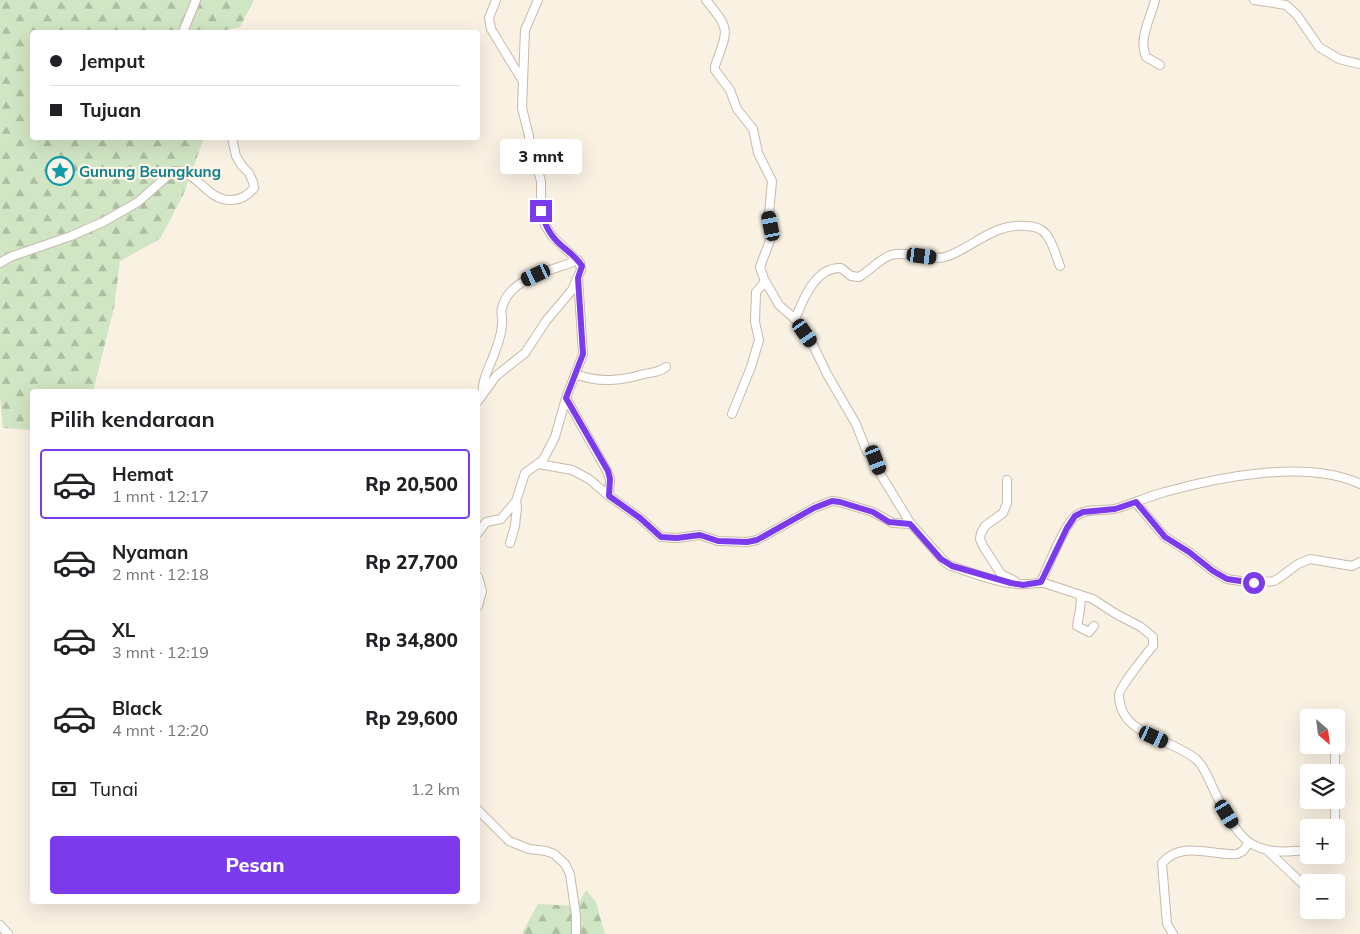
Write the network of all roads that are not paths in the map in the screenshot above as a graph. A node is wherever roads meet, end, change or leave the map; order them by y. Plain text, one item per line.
1 (196, 0) edge
2 (496, 0) edge
3 (538, 0) edge
4 (706, 0) edge
5 (1155, 0) edge
6 (1254, 0) edge
7 (184, 30) edge
8 (1360, 64) edge
9 (1160, 65) dead end
10 (522, 80) junction
11 (232, 140) edge
12 (578, 260) junction
13 (0, 263) edge
14 (1060, 266) dead end
15 (578, 278) junction
16 (765, 282) junction
17 (795, 319) junction
18 (666, 367) dead end
19 (575, 374) junction
20 (483, 393) junction
21 (480, 398) edge
22 (566, 398) junction
23 (732, 414) dead end
24 (539, 464) junction
25 (1007, 480) dead end
26 (1360, 484) edge
27 (609, 496) junction
28 (516, 501) junction
29 (1136, 502) junction
30 (910, 524) junction
31 (480, 530) edge
32 (510, 543) dead end
33 (1360, 562) edge
34 (1041, 582) junction
35 (480, 584) edge
36 (1023, 585) junction
37 (1080, 596) junction
38 (480, 598) edge
39 (1094, 626) dead end
40 (1335, 754) dead end
41 (1335, 764) edge
42 (480, 812) edge
43 (1248, 842) junction
44 (1267, 850) junction
45 (1300, 851) edge
46 (1300, 881) edge
47 (0, 925) edge
48 (8, 934) edge
49 (576, 934) edge
50 (1173, 934) edge

1 - 7 street
2 - 10 street
3 - 10 street
4 - 16 street
5 - 9 street
6 - 8 street
10 - 12 street
11 - 13 street
12 - 15 street
12 - 20 street
14 - 17 street
15 - 19 street
15 - 20 street
16 - 17 street
16 - 23 street
17 - 30 street
18 - 19 street
19 - 22 street
20 - 21 street
22 - 24 street
22 - 27 street
24 - 27 street
24 - 28 street
25 - 36 street
26 - 29 street
27 - 30 street
28 - 31 street
28 - 32 street
29 - 33 street
29 - 34 street
30 - 36 street
34 - 36 street
34 - 37 street
35 - 38 street
37 - 39 street
37 - 43 street
40 - 41 street
42 - 49 street
43 - 44 street
43 - 50 street
44 - 45 street
44 - 46 street
47 - 48 street

